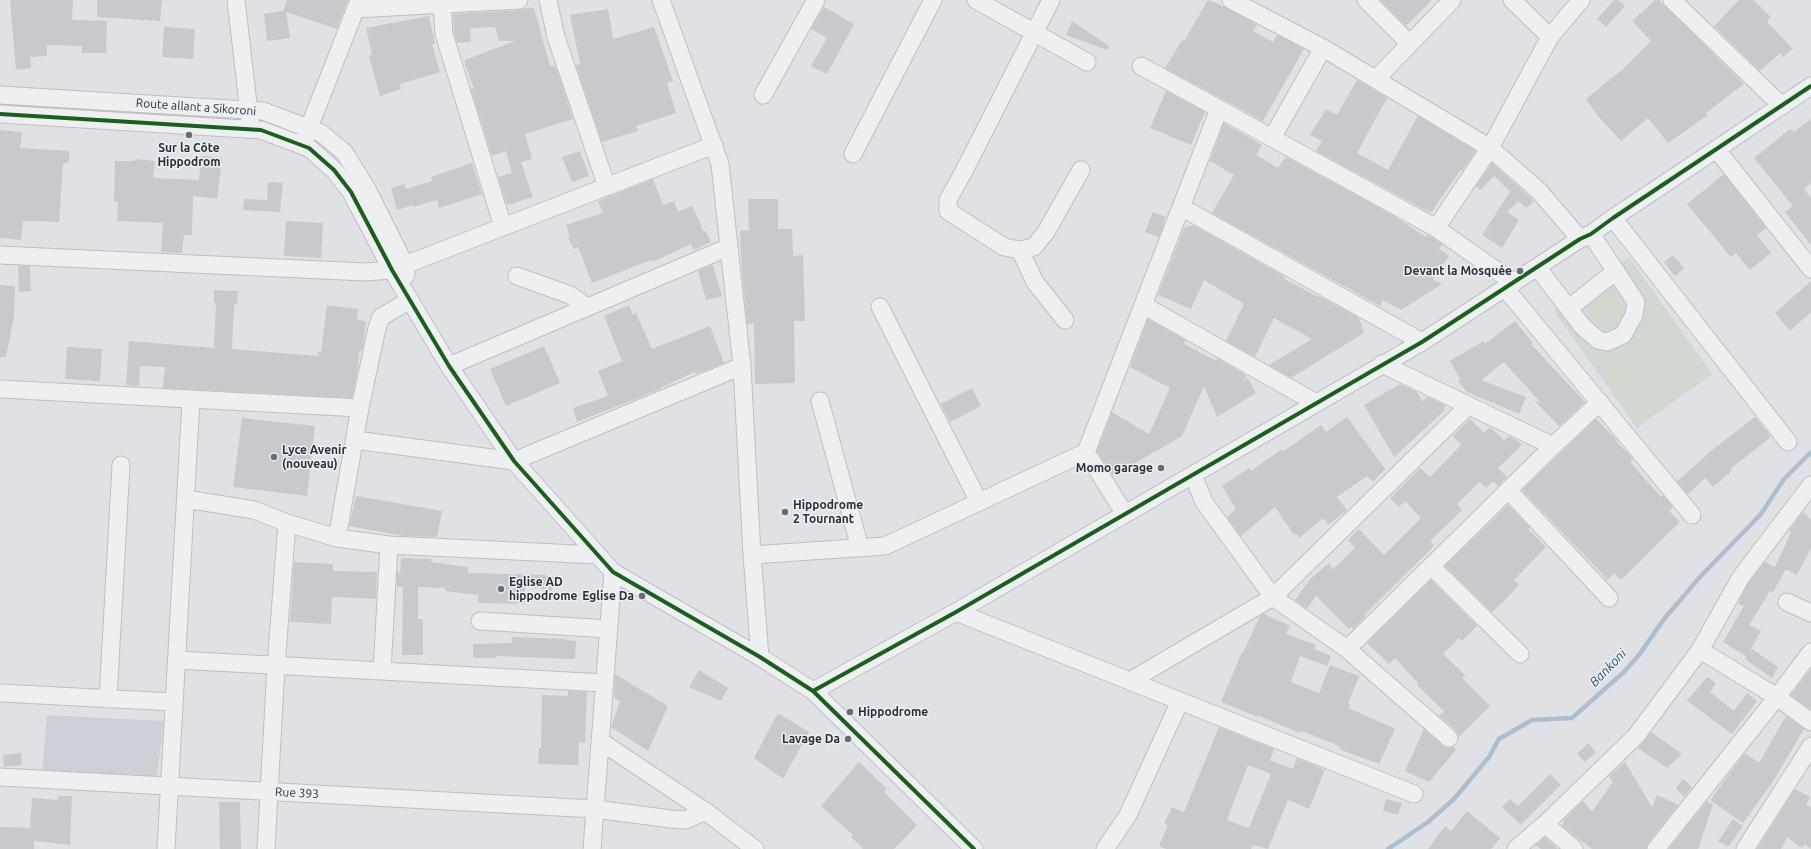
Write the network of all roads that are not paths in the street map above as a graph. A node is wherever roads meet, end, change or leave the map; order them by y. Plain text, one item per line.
1 (236, 0) edge
2 (519, 0) edge
3 (548, 0) edge
4 (661, 0) edge
5 (816, 0) edge
6 (933, 0) edge
7 (976, 0) edge
8 (1051, 0) edge
9 (1231, 0) edge
10 (1366, 0) edge
11 (1452, 0) edge
12 (1512, 0) edge
13 (1581, 0) edge
14 (1672, 0) edge
15 (442, 4) junction
16 (357, 5) edge
17 (1035, 32) junction
18 (1550, 37) junction
19 (1410, 44) junction
20 (1323, 48) junction
21 (1087, 62) dead end
22 (1140, 66) dead end
23 (1376, 79) junction
24 (1811, 86) edge
25 (0, 95) edge
26 (763, 95) dead end
27 (1782, 106) junction
28 (249, 109) junction
29 (1219, 109) junction
30 (0, 114) edge
31 (309, 128) junction
32 (251, 129) junction
33 (1272, 138) junction
34 (714, 145) junction
35 (302, 146) junction
36 (1490, 148) junction
37 (1717, 150) junction
38 (853, 154) dead end
39 (1081, 170) dead end
40 (607, 187) junction
41 (1181, 207) junction
42 (1613, 218) junction
43 (504, 227) junction
44 (1436, 228) junction
45 (1585, 237) junction
46 (729, 247) junction
47 (1020, 250) junction
48 (0, 255) edge
49 (1810, 266) edge
50 (399, 267) junction
51 (1537, 267) junction
52 (1616, 271) junction
53 (518, 276) dead end
54 (1509, 285) junction
55 (408, 297) junction
56 (1143, 305) junction
57 (587, 307) junction
58 (880, 307) dead end
59 (1570, 308) junction
60 (1065, 320) dead end
61 (1422, 342) junction
62 (1382, 364) junction
63 (449, 366) junction
64 (742, 366) junction
65 (0, 389) edge
66 (191, 400) junction
67 (820, 401) dead end
68 (1600, 402) junction
69 (1316, 403) junction
70 (1468, 406) junction
71 (360, 408) junction
72 (355, 440) junction
73 (1788, 442) dead end
74 (1553, 446) junction
75 (1086, 452) junction
76 (514, 461) junction
77 (121, 465) dead end
78 (1193, 475) junction
79 (1810, 488) edge
80 (1508, 490) junction
81 (186, 498) junction
82 (979, 502) junction
83 (1125, 514) junction
84 (1692, 516) dead end
85 (287, 523) junction
86 (337, 538) junction
87 (389, 544) junction
88 (860, 548) junction
89 (598, 555) junction
90 (752, 555) junction
91 (1431, 566) junction
92 (613, 572) junction
93 (1273, 597) junction
94 (1609, 598) dead end
95 (1787, 602) dead end
96 (956, 612) junction
97 (1811, 613) edge
98 (480, 621) dead end
99 (609, 629) junction
100 (1347, 649) junction
101 (1700, 650) junction
102 (1811, 652) edge
103 (1520, 654) dead end
104 (760, 657) junction
105 (176, 660) junction
106 (276, 666) junction
107 (382, 671) junction
108 (1130, 681) junction
109 (605, 683) junction
110 (813, 691) junction
111 (0, 692) edge
112 (1777, 697) junction
113 (108, 699) junction
114 (1180, 701) junction
115 (174, 702) junction
116 (1811, 722) edge
117 (1449, 738) dead end
118 (600, 741) junction
119 (1811, 746) edge
120 (0, 777) edge
121 (169, 786) junction
122 (269, 792) junction
123 (1414, 794) dead end
124 (595, 809) junction
125 (705, 811) junction
126 (1544, 824) junction
127 (1748, 848) edge
128 (166, 849) edge
129 (266, 849) edge
130 (592, 849) edge
131 (755, 849) edge
132 (973, 849) edge
133 (1105, 849) edge
134 (1516, 849) edge
135 (1574, 849) edge
136 (1656, 849) edge

1 - 28 street
2 - 15 street
3 - 40 street
4 - 34 street
5 - 26 street
6 - 38 street
7 - 17 street
8 - 17 street
9 - 20 street
10 - 19 street
11 - 19 street
12 - 18 street
13 - 18 street
14 - 27 street
15 - 16 street
15 - 43 street
16 - 31 street
17 - 21 street
17 - 47 street
18 - 36 street
19 - 23 street
20 - 23 street
20 - 33 street
22 - 29 street
23 - 36 street
24 - 27 street
25 - 28 street, Route allant a Sikoroni
27 - 37 street
28 - 31 street, Route allant a Sikoroni
28 - 32 street
29 - 33 street
29 - 41 street
30 - 32 street
31 - 35 street
31 - 50 street, Route allant a Sikoroni
32 - 35 street
33 - 44 street
34 - 40 street
34 - 46 street
35 - 50 street
36 - 44 street
36 - 45 street
37 - 42 street
37 - 49 street
39 - 47 street
40 - 43 street
41 - 56 street
41 - 61 street
42 - 45 street
42 - 73 street
43 - 50 street
44 - 54 street
45 - 51 street
45 - 52 street
46 - 57 street
46 - 64 street
47 - 60 street
48 - 50 street
50 - 55 street
51 - 54 street
51 - 59 street
52 - 59 street
52 - 59 street
53 - 57 street
54 - 61 street
54 - 68 street
55 - 63 street
55 - 71 street
56 - 69 street
56 - 75 street
57 - 63 street
58 - 82 street
61 - 62 street
62 - 69 street
62 - 70 street
63 - 76 street
64 - 76 street
64 - 90 street
65 - 66 street
66 - 71 street
66 - 81 street
67 - 88 street
68 - 74 street
68 - 84 street
69 - 78 street
70 - 74 street
70 - 93 street
71 - 72 street
72 - 76 street
72 - 86 street
74 - 80 street
75 - 82 street
75 - 83 street
76 - 89 street
77 - 113 street
78 - 83 street
78 - 93 street
79 - 101 street
80 - 91 street
80 - 94 street
81 - 85 street
81 - 105 street
82 - 88 street
83 - 96 street
85 - 86 street
85 - 106 street
86 - 87 street
87 - 89 street
87 - 107 street
88 - 90 street
89 - 92 street
90 - 104 street
91 - 100 street
91 - 103 street
92 - 99 street
92 - 104 street
93 - 100 street
93 - 108 street
95 - 97 street
96 - 108 street
96 - 110 street
98 - 99 street
99 - 109 street
100 - 117 street
101 - 112 street
101 - 126 street
102 - 112 street
104 - 110 street
105 - 106 street
105 - 115 street
106 - 107 street
106 - 122 street
107 - 109 street
108 - 114 street
109 - 118 street
110 - 132 street
111 - 113 street
112 - 116 street
112 - 136 street
113 - 115 street
114 - 123 street
114 - 133 street
115 - 121 street
118 - 124 street
118 - 125 street
119 - 127 street
120 - 121 street, Rue 393
121 - 122 street, Rue 393
121 - 128 street
122 - 124 street, Rue 393
122 - 129 street
124 - 125 street, Rue 393
124 - 130 street
125 - 131 street
126 - 134 street
126 - 135 street

